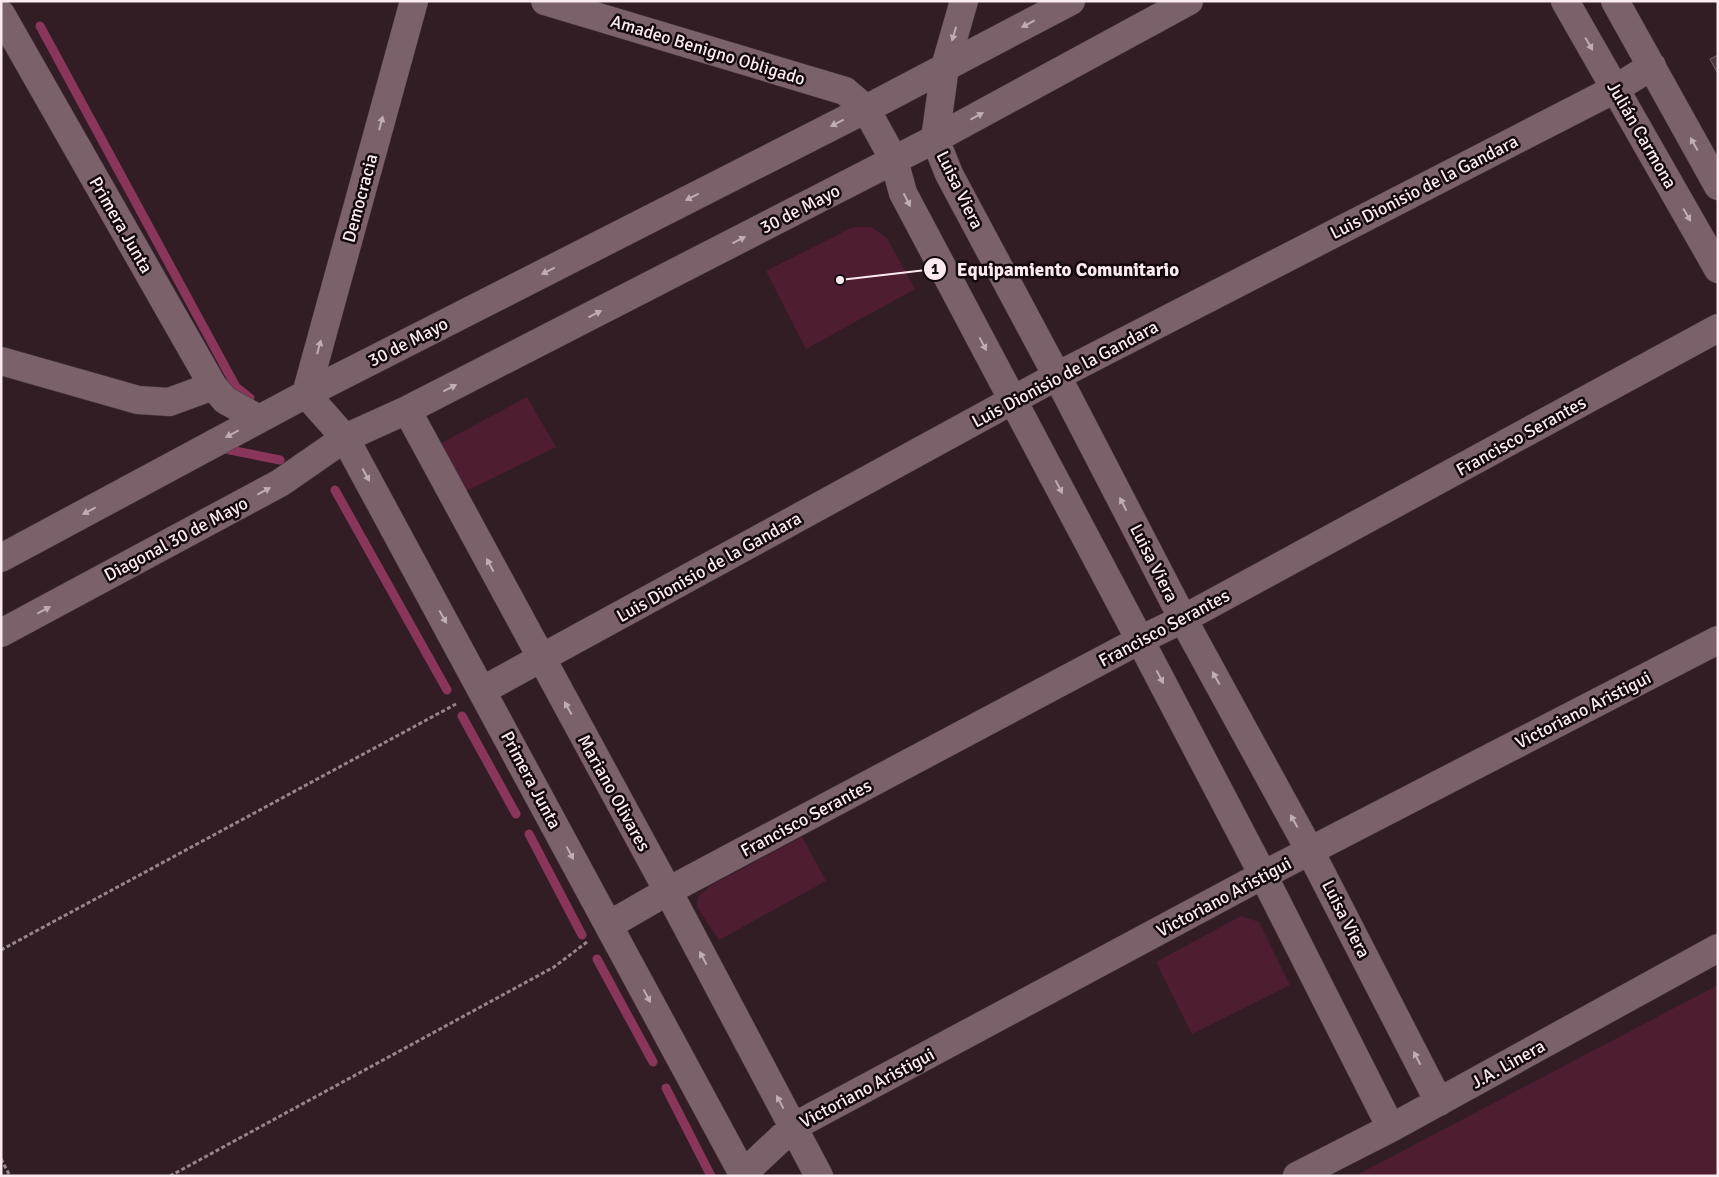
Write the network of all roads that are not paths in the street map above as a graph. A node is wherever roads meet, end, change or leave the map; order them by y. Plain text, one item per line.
1 (414, 1) edge
2 (545, 1) edge
3 (964, 1) edge
4 (1071, 1) edge
5 (1189, 1) edge
6 (1565, 1) edge
7 (1615, 1) edge
8 (1, 14) edge
9 (1652, 66) junction
10 (945, 67) junction
11 (1615, 89) junction
12 (866, 108) junction
13 (935, 139) junction
14 (894, 160) junction
15 (1718, 186) edge
16 (1718, 269) edge
17 (1718, 328) edge
18 (1, 361) edge
19 (1057, 376) junction
20 (213, 386) junction
21 (306, 394) junction
22 (1013, 401) junction
23 (407, 410) junction
24 (259, 419) junction
25 (346, 438) junction
26 (1, 558) edge
27 (1183, 619) junction
28 (1, 633) edge
29 (1140, 640) junction
30 (1718, 640) edge
31 (541, 658) junction
32 (483, 690) junction
33 (1310, 851) junction
34 (1263, 875) junction
35 (668, 891) junction
36 (609, 925) junction
37 (1718, 948) edge
38 (1439, 1102) junction
39 (793, 1127) junction
40 (1391, 1128) junction
41 (743, 1175) edge
42 (819, 1176) edge
43 (1297, 1176) edge

21 -> 1 street, Democracia
2 - 12 street, Amadeo Benigno Obligado
3 -> 10 street, Luisa Viera
4 -> 10 street, 30 de Mayo
13 -> 5 street, 30 de Mayo
6 -> 11 street, Julián Carmona
7 - 9 street
8 - 20 street, Primera Junta
9 - 11 street, Luis Dionisio de la Gandara
15 -> 9 street
10 - 12 street, 30 de Mayo
10 - 13 street, Luisa Viera
11 -> 16 street, Julián Carmona
11 - 19 street, Luis Dionisio de la Gandara
12 - 14 street
12 -> 21 street, 30 de Mayo
13 - 14 street, 30 de Mayo
13 - 19 street, Luisa Viera
14 -> 22 street
23 -> 14 street, 30 de Mayo
17 - 27 street, Francisco Serantes
18 - 20 street
19 - 22 street, Luis Dionisio de la Gandara
27 -> 19 street, Luisa Viera
20 - 24 street, Primera Junta
21 - 24 street
21 - 25 street, Primera Junta
22 -> 29 street
22 - 31 street, Luis Dionisio de la Gandara
23 - 25 street, 30 de Mayo
31 -> 23 street, Mariano Olivares
24 -> 26 street
28 -> 25 street, Diagonal 30 de Mayo
25 -> 32 street, Primera Junta
27 - 29 street, Francisco Serantes
33 -> 27 street, Luisa Viera
29 -> 34 street
29 - 35 street, Francisco Serantes
30 - 33 street, Victoriano Aristigui
31 - 32 street, Luis Dionisio de la Gandara
35 -> 31 street, Mariano Olivares
32 -> 36 street, Primera Junta
33 - 34 street, Victoriano Aristigui
38 -> 33 street, Luisa Viera
34 - 39 street, Victoriano Aristigui
34 - 40 street
35 - 36 street, Francisco Serantes
39 -> 35 street, Mariano Olivares
36 -> 41 street, Primera Junta
37 - 38 street, J.A. Linera
38 - 40 street, J.A. Linera
39 - 41 street, Victoriano Aristigui
39 - 42 street, Mariano Olivares
40 - 43 street, J.A. Linera

